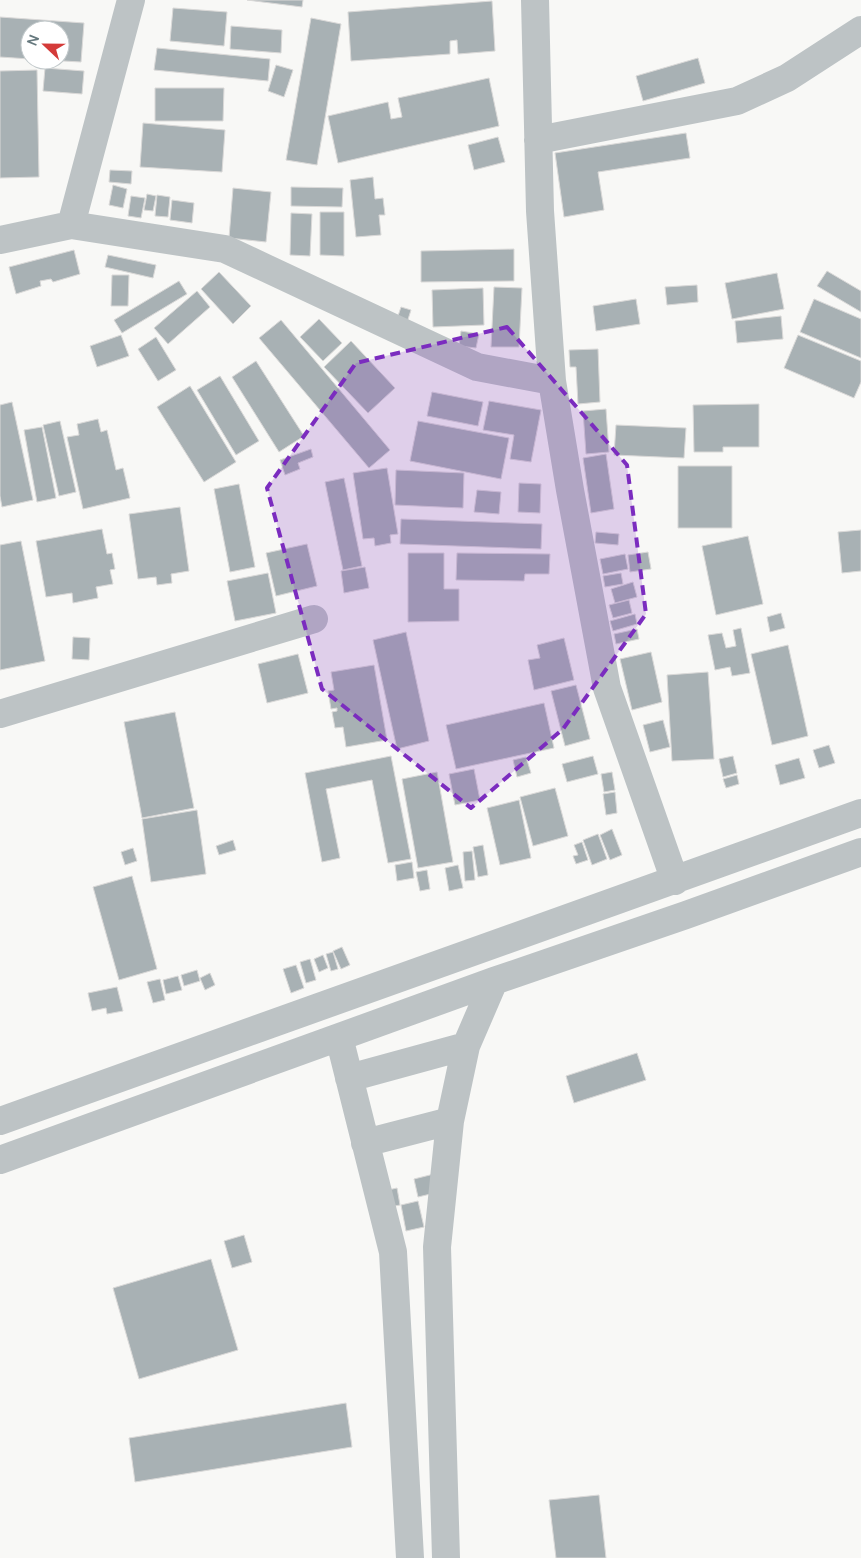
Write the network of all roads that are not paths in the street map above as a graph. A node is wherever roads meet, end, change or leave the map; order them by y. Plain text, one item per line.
1 (131, 0) edge
2 (535, 0) edge
3 (861, 30) edge
4 (538, 140) junction
5 (71, 225) junction
6 (0, 240) edge
7 (552, 381) junction
8 (314, 619) dead end
9 (0, 714) edge
10 (861, 813) edge
11 (861, 852) edge
12 (675, 881) junction
13 (494, 980) junction
14 (339, 1037) junction
15 (466, 1046) junction
16 (349, 1078) junction
17 (0, 1121) edge
18 (450, 1121) junction
19 (365, 1143) junction
20 (0, 1160) edge
21 (410, 1558) edge
22 (446, 1558) edge

1 - 5 street
2 - 4 street
3 - 4 street
4 - 7 street
5 - 6 street
5 - 7 street
7 - 12 street
8 - 9 street
10 - 12 street
11 - 13 street
12 - 17 street
13 - 14 street
13 - 15 street
14 - 16 street
14 - 20 street
15 - 16 street
15 - 18 street
16 - 19 street
18 - 19 street
18 - 22 street
19 - 21 street

